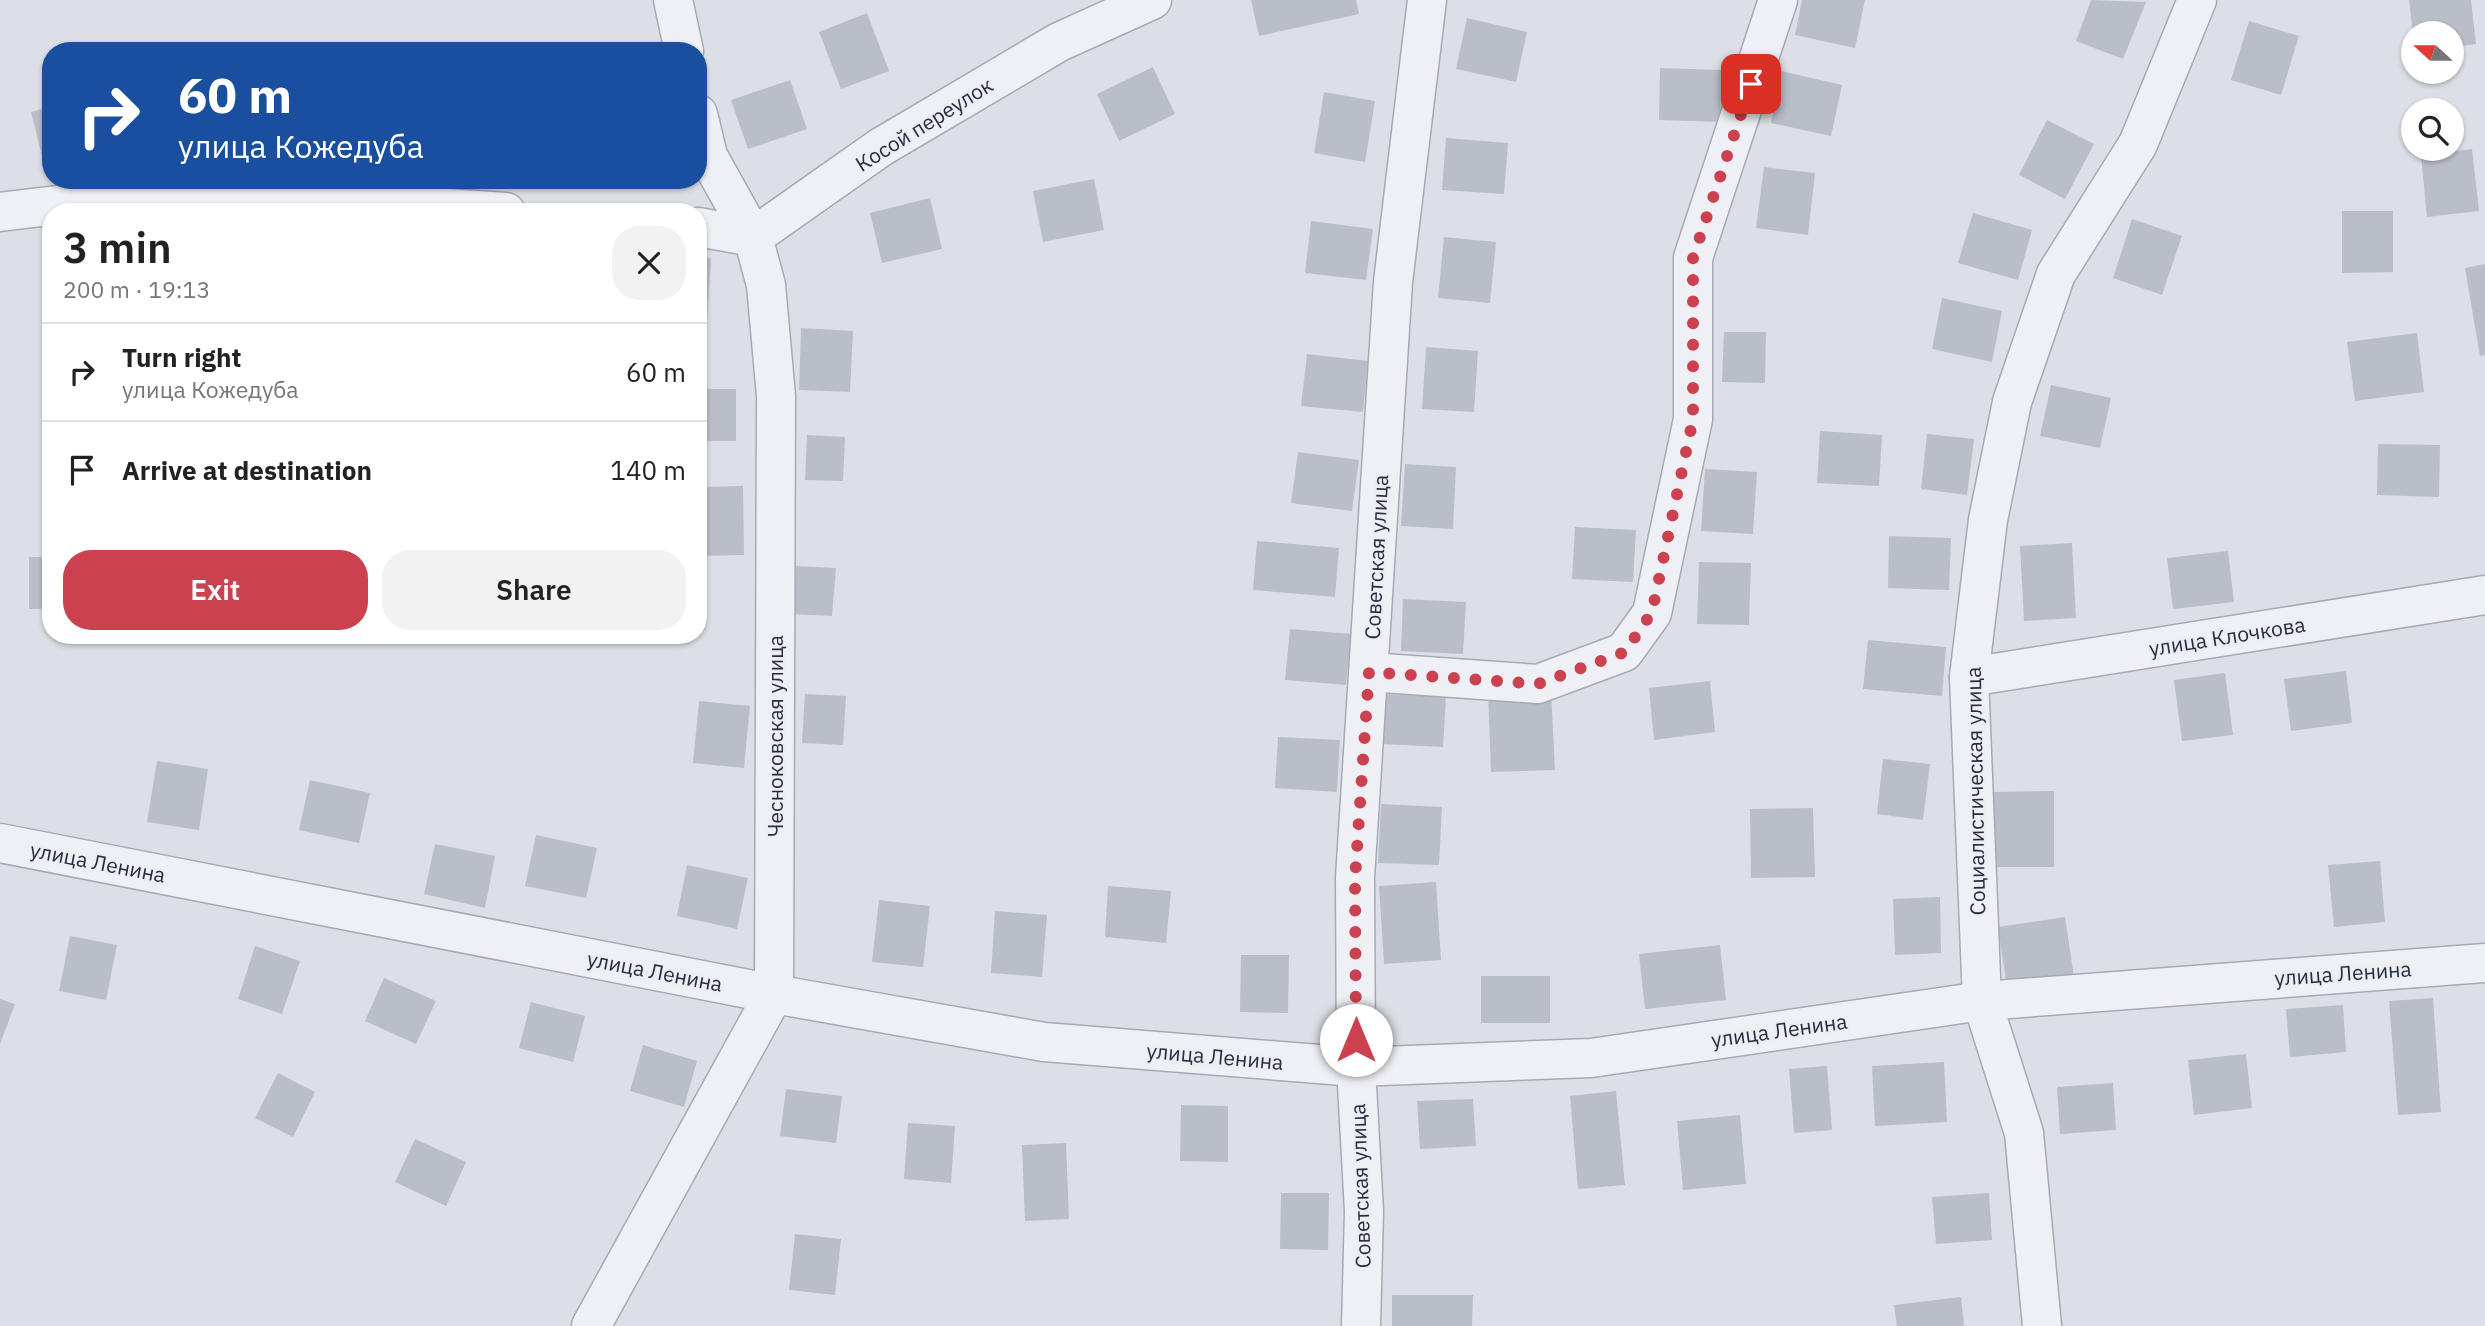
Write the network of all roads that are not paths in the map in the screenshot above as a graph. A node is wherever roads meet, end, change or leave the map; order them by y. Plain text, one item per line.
1 (673, 0) edge
2 (1152, 0) edge
3 (1427, 0) edge
4 (1778, 0) edge
5 (2197, 0) edge
6 (682, 42) edge
7 (707, 152) edge
8 (266, 189) edge
9 (266, 189) edge
10 (75, 203) edge
11 (379, 203) edge
12 (42, 207) edge
13 (0, 212) edge
14 (707, 229) edge
15 (753, 237) junction
16 (2485, 595) edge
17 (1369, 672) junction
18 (1969, 677) junction
19 (0, 843) edge
20 (2485, 962) edge
21 (774, 994) junction
22 (1982, 1001) junction
23 (1356, 1067) junction
24 (591, 1326) edge
25 (1362, 1326) edge
26 (2042, 1326) edge

1 - 6 street
2 - 15 street, Косой переулок
3 - 17 street, Советская улица
4 - 17 street
5 - 18 street, Социалистическая улица
7 - 15 street, Чесноковская улица
8 - 10 street
9 - 11 street
12 - 13 street
14 - 15 street
15 - 21 street, Чесноковская улица
16 - 18 street, улица Клочкова
17 - 23 street, Советская улица
18 - 22 street, Социалистическая улица
19 - 21 street, улица Ленина
20 - 22 street, улица Ленина
21 - 23 street, улица Ленина
21 - 24 street, Чесноковская улица
22 - 23 street, улица Ленина
22 - 26 street, Социалистическая улица
23 - 25 street, Советская улица

